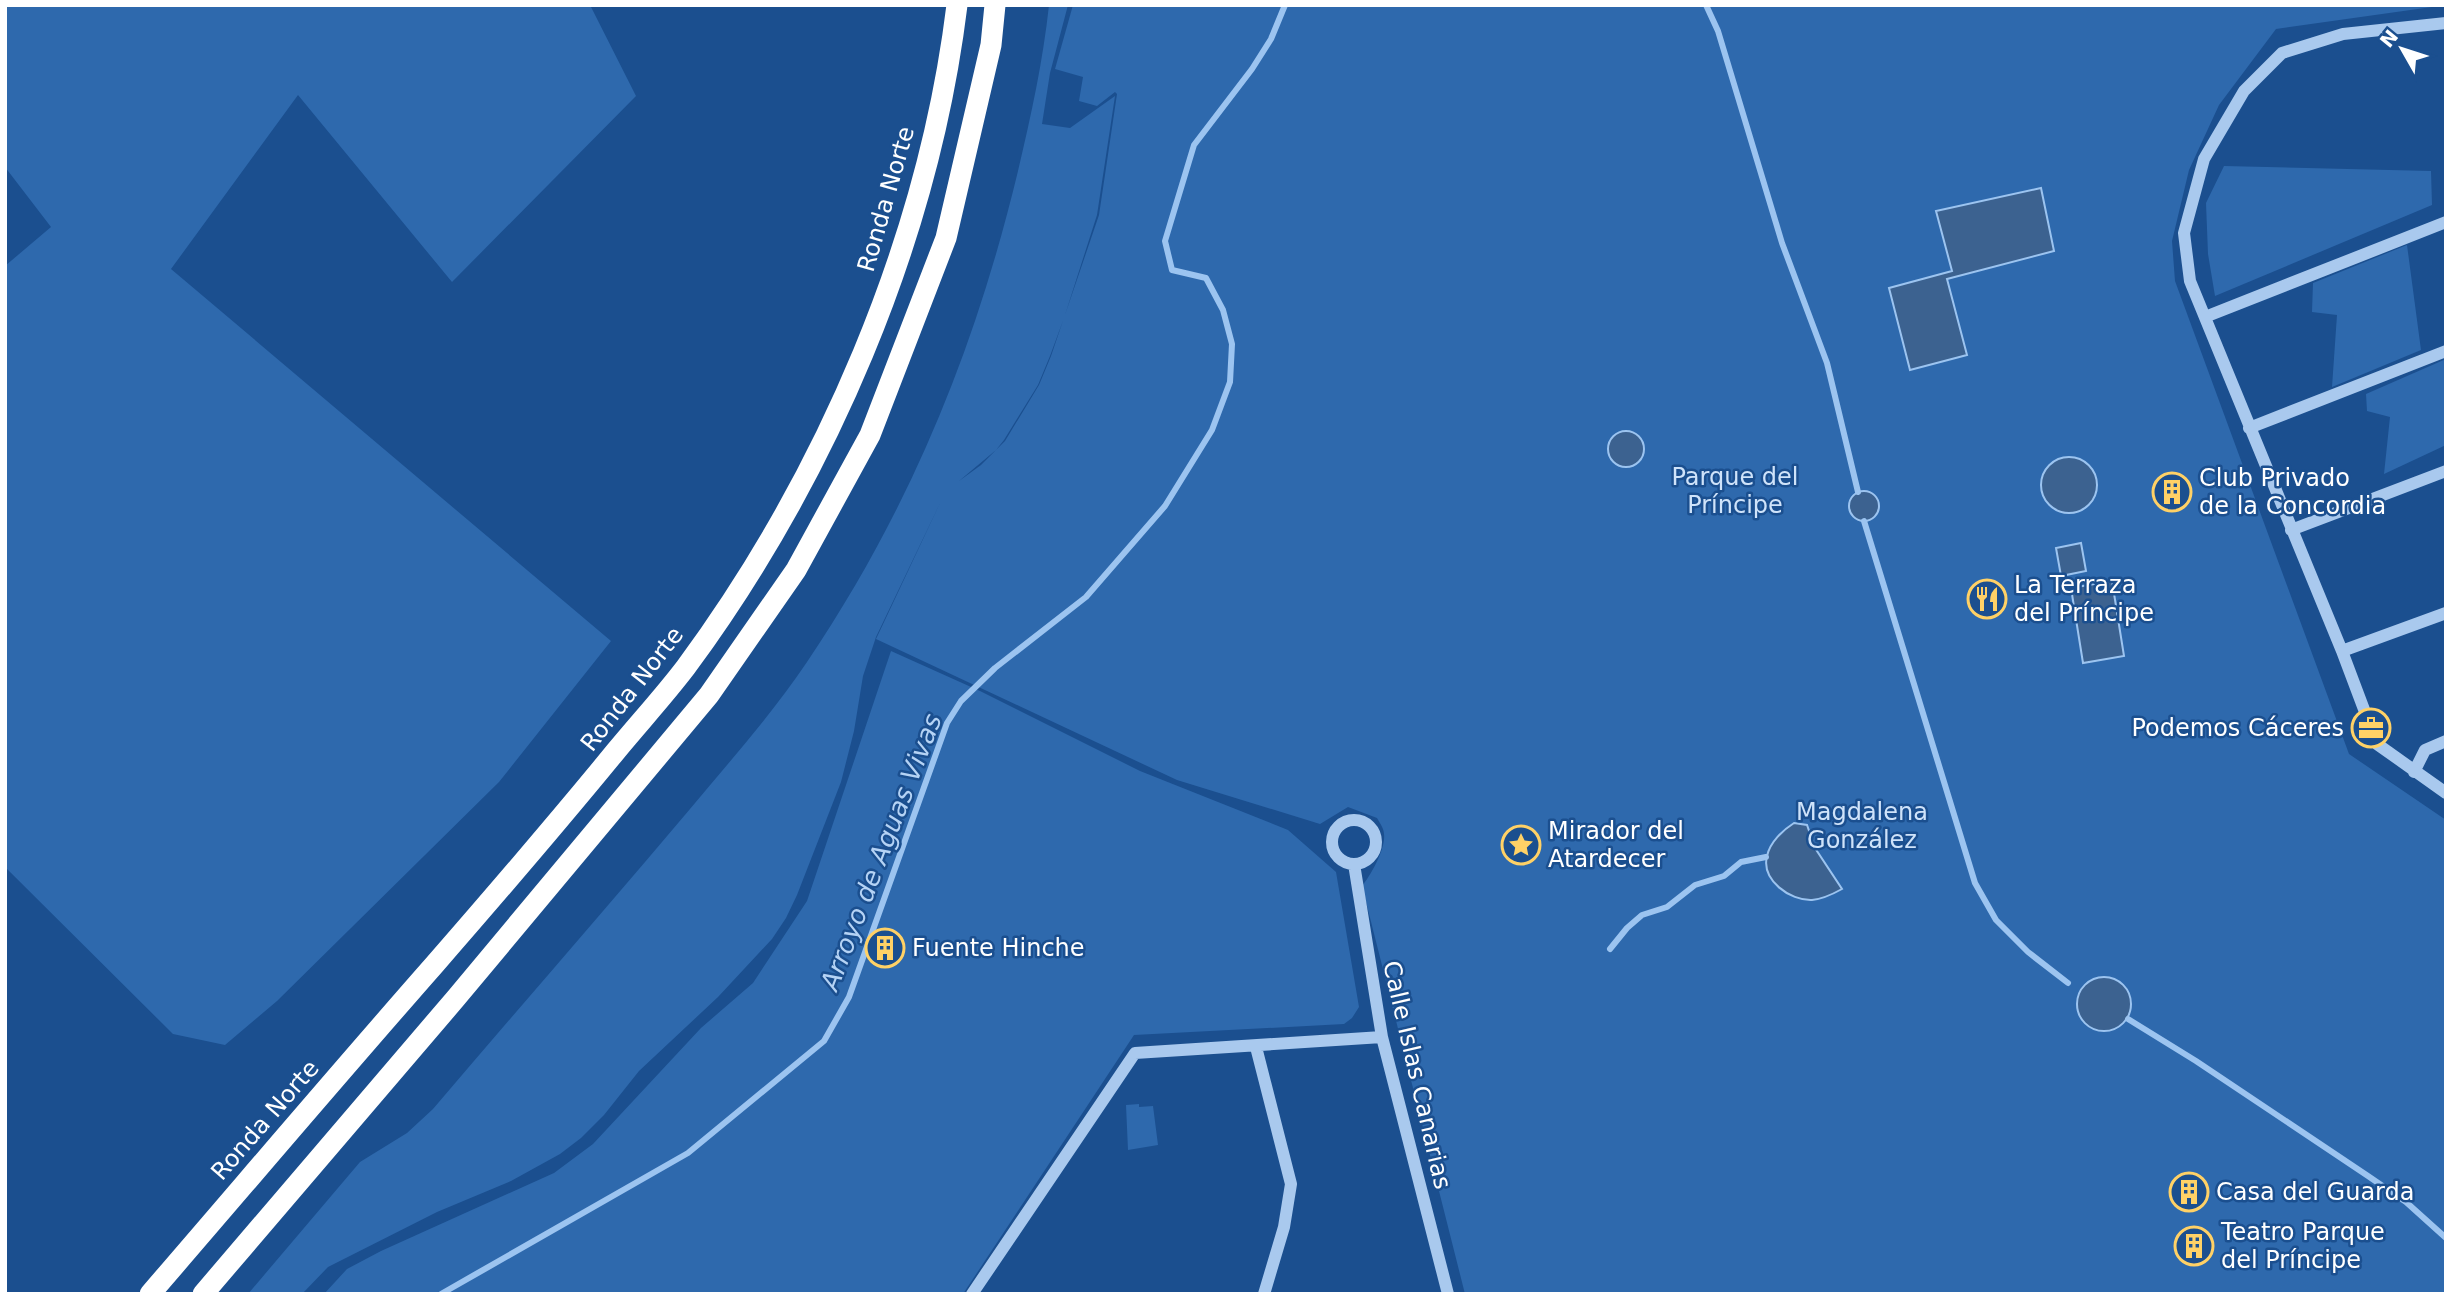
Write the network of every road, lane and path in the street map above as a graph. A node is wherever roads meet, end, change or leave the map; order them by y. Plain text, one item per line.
1 (957, 5) edge
2 (995, 5) edge
3 (2446, 23) edge
4 (2446, 222) edge
5 (2205, 317) junction
6 (2446, 351) edge
7 (2249, 428) junction
8 (2446, 471) edge
9 (2291, 530) junction
10 (2446, 613) edge
11 (2342, 651) junction
12 (2446, 741) edge
13 (2414, 772) junction
14 (2446, 793) edge
15 (1354, 864) dead end
16 (1382, 1037) junction
17 (1255, 1046) junction
18 (975, 1292) edge
19 (150, 1294) edge
20 (203, 1294) edge
21 (1264, 1294) edge
22 (1448, 1294) edge

1 - 19 highway, Ronda Norte
2 - 20 highway
3 - 5 street
4 - 5 street
5 - 7 street
6 - 7 street
7 - 9 street
8 - 9 street
9 - 11 street
10 - 11 street
11 - 13 street
12 - 13 street
13 - 14 street
15 - 16 street, Calle Islas Canarias
16 - 17 street
16 - 22 street, Calle Islas Canarias
17 - 18 street
17 - 21 street

